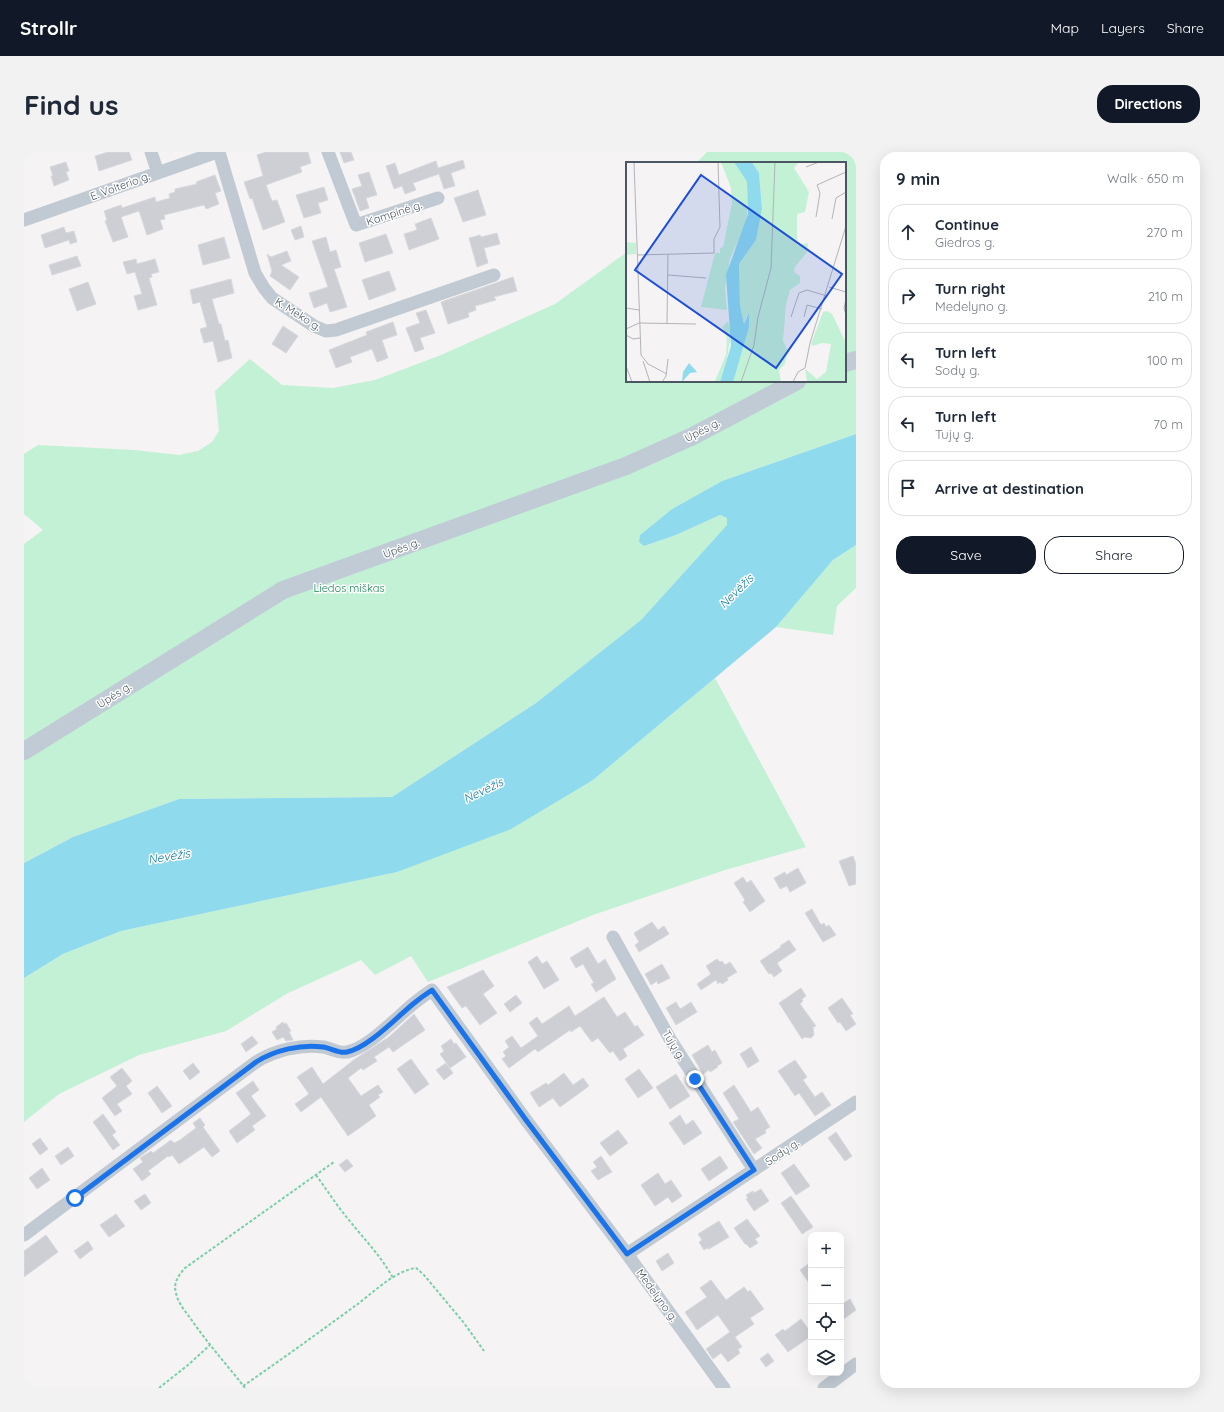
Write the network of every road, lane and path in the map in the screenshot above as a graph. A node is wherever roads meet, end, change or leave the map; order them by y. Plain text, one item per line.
1 (151, 152) edge
2 (218, 152) edge
3 (328, 152) edge
4 (158, 173) junction
5 (438, 198) dead end
6 (24, 220) edge
7 (494, 275) dead end
8 (856, 360) edge
9 (846, 363) edge
10 (794, 382) edge
11 (24, 751) edge
12 (613, 937) dead end
13 (856, 1102) edge
14 (334, 1162) dead end
15 (754, 1170) junction
16 (316, 1175) junction
17 (24, 1235) edge
18 (627, 1254) junction
19 (393, 1278) junction
20 (210, 1345) junction
21 (484, 1351) dead end
22 (856, 1364) edge
23 (244, 1387) edge
24 (159, 1388) edge
25 (724, 1388) edge
26 (824, 1388) edge

1 - 4 street
2 - 4 street, E. Volterio g.
2 - 7 street, K. Meko g.
3 - 5 street, Kampinė g.
4 - 6 street, E. Volterio g.
8 - 9 main road
10 - 11 main road, Upės g.
12 - 15 street, Tujų g.
13 - 15 street, Sodų g.
14 - 16 path
15 - 18 street, Sodų g.
16 - 19 path
16 - 20 path
17 - 18 street, Medelyno g.
18 - 25 street, Medelyno g.
19 - 21 path
19 - 23 path
20 - 23 path
20 - 24 path
22 - 26 street

